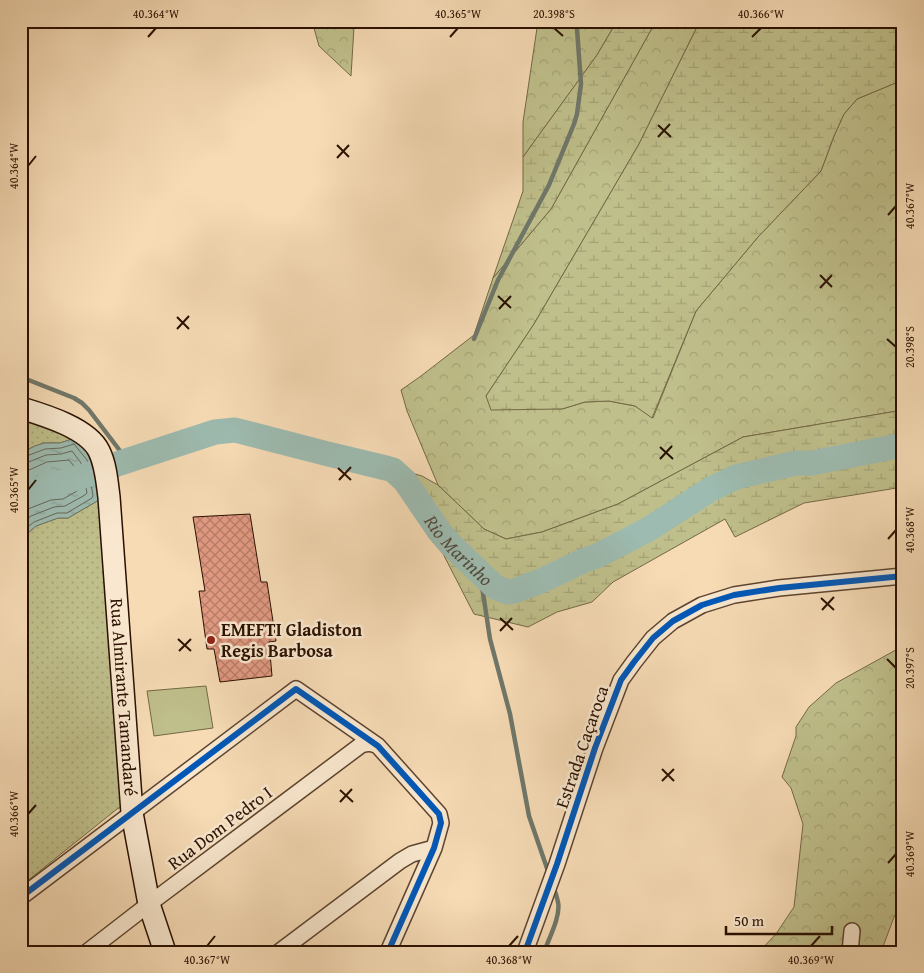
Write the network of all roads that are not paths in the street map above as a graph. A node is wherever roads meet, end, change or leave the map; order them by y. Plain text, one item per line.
1 (21, 408) edge
2 (903, 576) edge
3 (378, 746) junction
4 (132, 814) junction
5 (434, 848) junction
6 (21, 897) edge
7 (149, 904) junction
8 (852, 931) dead end
9 (87, 952) edge
10 (164, 952) edge
11 (279, 952) edge
12 (388, 952) edge
13 (525, 952) edge
14 (850, 952) edge

1 - 4 main road, Rua Almirante Tamandaré
2 - 13 street, Estrada Caçaroca
3 - 4 street
3 - 5 street
3 - 7 street, Rua Dom Pedro I
4 - 6 street
4 - 7 main road, Rua Almirante Tamandaré
5 - 11 street
5 - 12 street
7 - 9 street, Rua Dom Pedro I
7 - 10 main road, Rua Almirante Tamandaré
8 - 14 street

